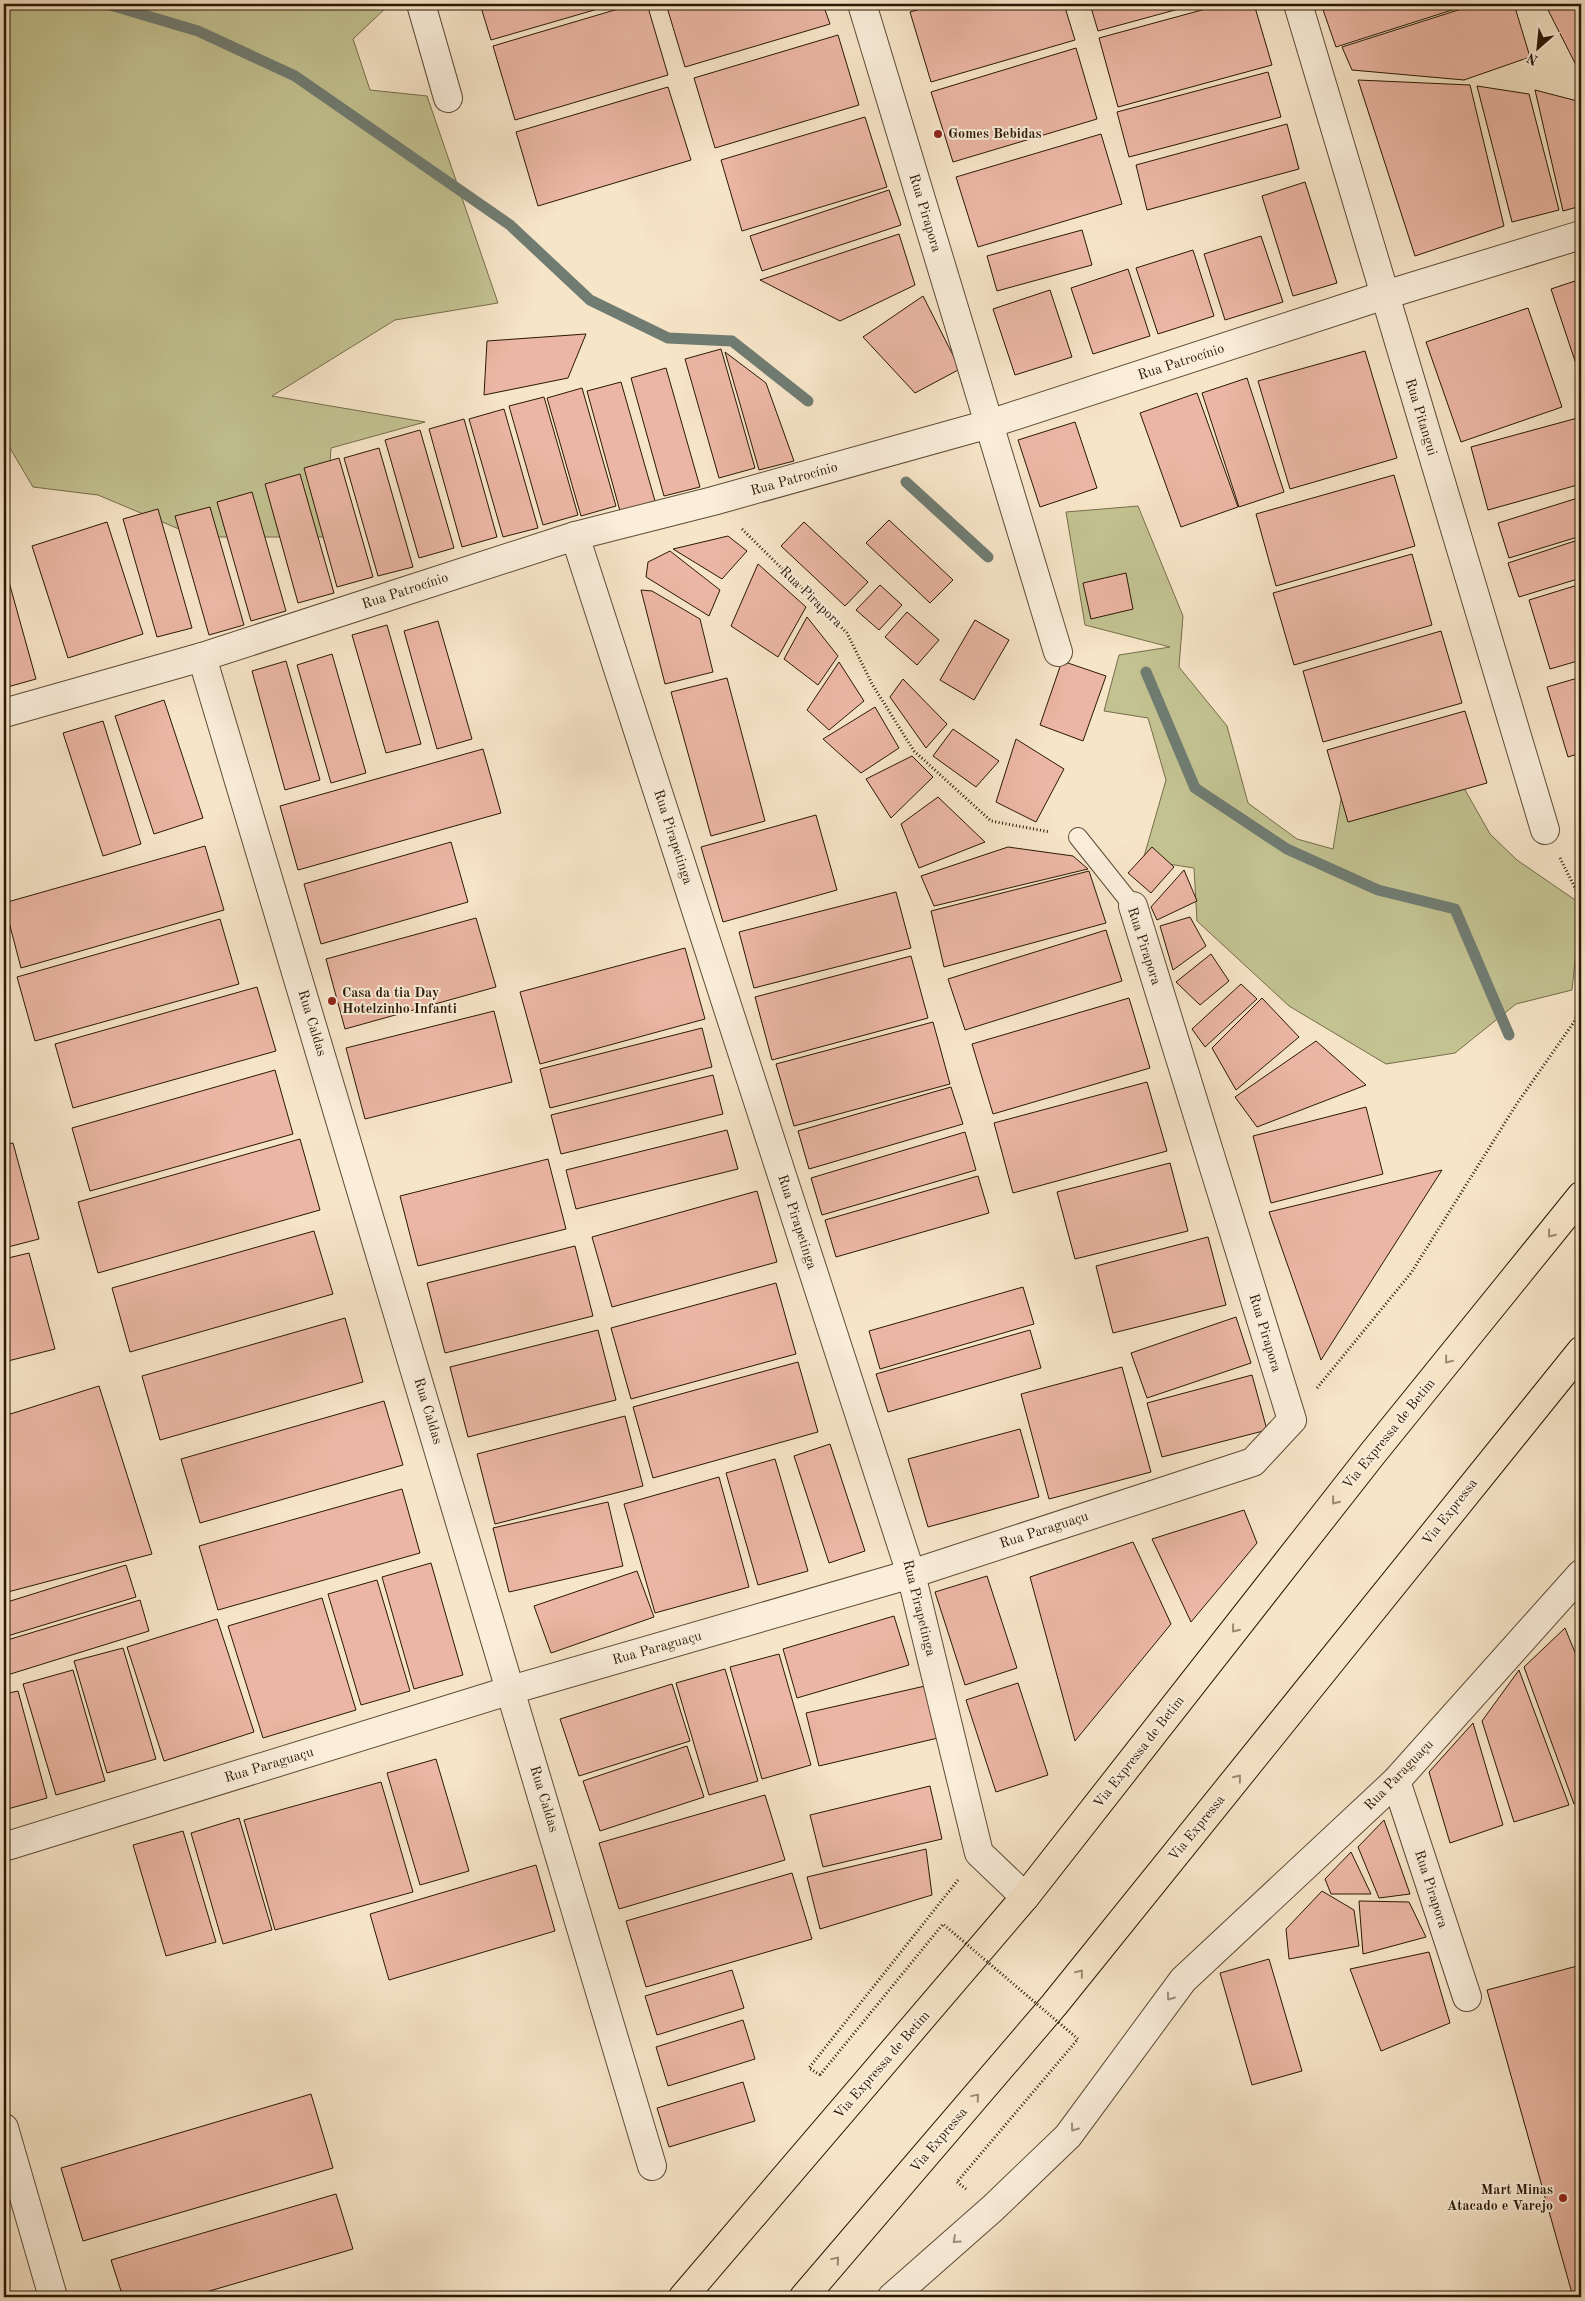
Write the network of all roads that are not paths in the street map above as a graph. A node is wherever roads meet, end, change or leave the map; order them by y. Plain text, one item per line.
1 (421, 4) edge
2 (862, 4) edge
3 (1298, 4) edge
4 (448, 98) dead end
5 (1581, 235) edge
6 (1385, 295) junction
7 (989, 424) junction
8 (575, 536) junction
9 (1058, 652) dead end
10 (202, 657) junction
11 (4, 713) edge
12 (1545, 830) road end
13 (1078, 838) road end
14 (1132, 906) joint
15 (1581, 1196) edge
16 (1581, 1351) edge
17 (1292, 1420) joint
18 (911, 1574) junction
19 (1581, 1574) edge
20 (511, 1690) junction
21 (1396, 1782) junction
22 (4, 1847) edge
23 (1026, 1897) junction
24 (1467, 1997) dead end
25 (4, 2128) edge
26 (652, 2166) dead end
27 (813, 2292) edge
28 (53, 2297) edge
29 (683, 2297) edge
30 (892, 2297) edge

1 - 4 street
2 - 7 street, Rua Pirapora
3 - 6 street, Rua Pitangui
5 - 6 street, Rua Patrocínio
6 - 7 street, Rua Patrocínio
6 - 12 street, Rua Pitangui
7 - 8 street, Rua Patrocínio
7 - 9 street, Rua Pirapora
8 - 10 street, Rua Patrocínio
8 - 18 street, Rua Pirapetinga
10 - 11 street, Rua Patrocínio
10 - 20 street, Rua Caldas
13 - 14 lane, Rua Pirapora
14 - 17 street, Rua Pirapora
15 -> 23 highway, Via Expressa de Betim
27 -> 16 highway, Via Expressa
17 - 18 street, Rua Paraguaçu
18 - 20 street, Rua Paraguaçu
18 - 23 street, Rua Pirapetinga
19 - 21 street, Rua Paraguaçu
20 - 22 street, Rua Paraguaçu
20 - 26 street, Rua Caldas
21 - 24 street, Rua Pirapora
21 -> 30 street, Rua Paraguaçu
23 - 29 highway, Via Expressa de Betim
25 - 28 street

